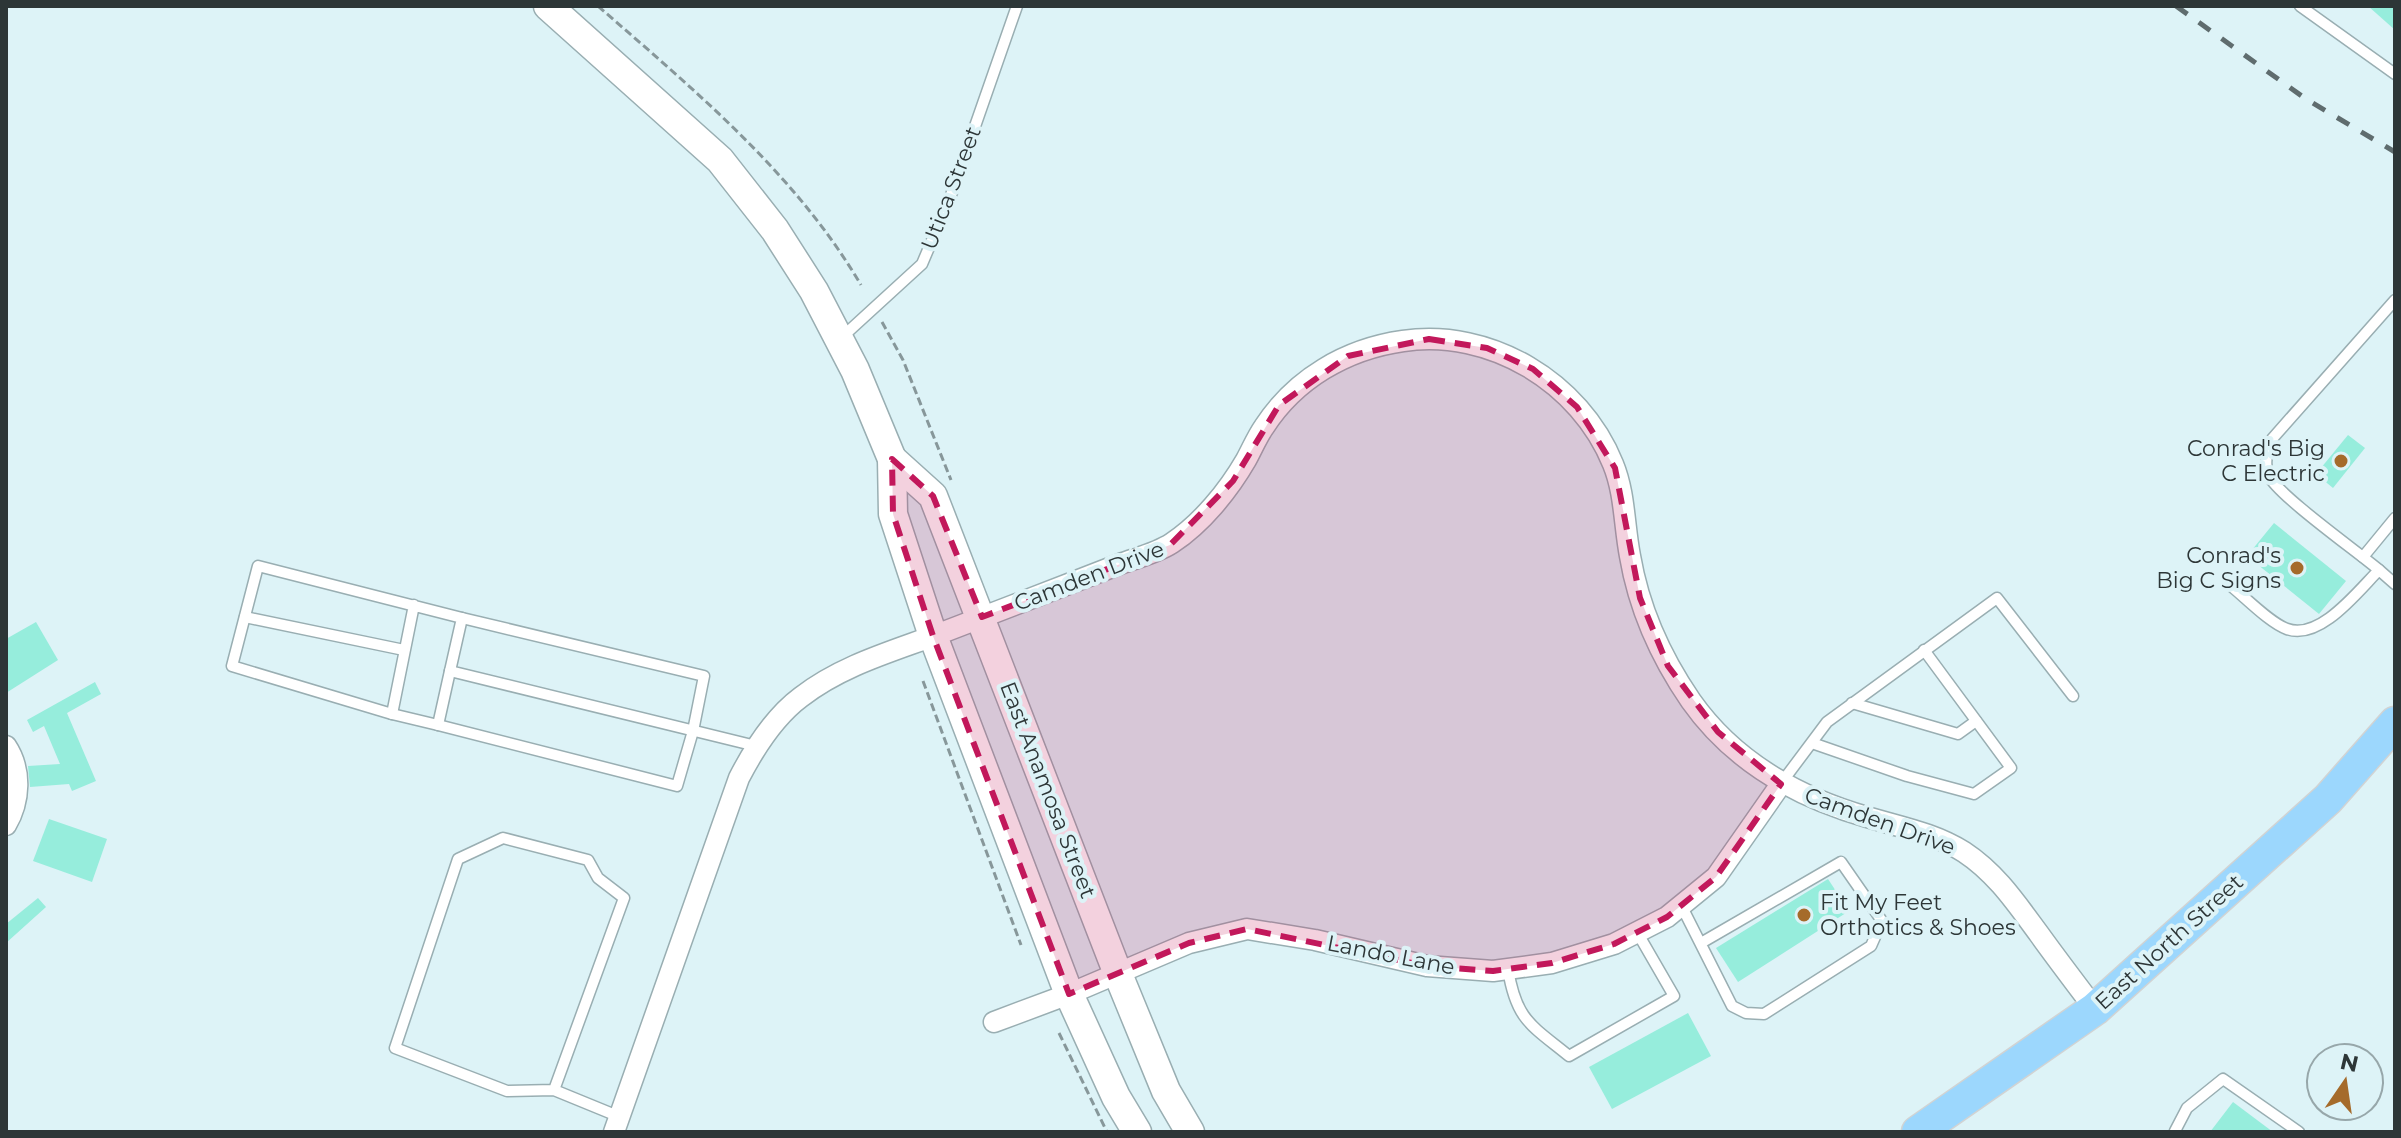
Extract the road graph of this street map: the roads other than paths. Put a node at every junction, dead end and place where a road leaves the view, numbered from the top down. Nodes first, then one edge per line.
1 (548, 6) edge
2 (1017, 6) edge
3 (2300, 6) edge
4 (2395, 74) edge
5 (2395, 300) edge
6 (840, 340) junction
7 (892, 459) junction
8 (2395, 518) edge
9 (2363, 557) junction
10 (2379, 570) junction
11 (2395, 584) edge
12 (2231, 586) dead end
13 (414, 605) junction
14 (245, 617) junction
15 (982, 617) junction
16 (462, 618) junction
17 (933, 636) junction
18 (404, 650) junction
19 (1924, 650) junction
20 (450, 671) junction
21 (2073, 696) dead end
22 (1852, 703) junction
23 (392, 714) junction
24 (1976, 721) junction
25 (2395, 723) edge
26 (438, 725) junction
27 (693, 731) junction
28 (1812, 743) junction
29 (6, 746) edge
30 (756, 746) junction
31 (1781, 784) junction
32 (6, 825) edge
33 (1681, 905) junction
34 (1637, 932) junction
35 (1701, 943) junction
36 (1508, 969) junction
37 (1118, 974) junction
38 (1069, 994) junction
39 (2095, 1009) junction
40 (994, 1022) dead end
41 (554, 1090) junction
42 (617, 1124) edge
43 (1137, 1132) edge
44 (1190, 1132) edge
45 (1918, 1132) edge
46 (2176, 1132) edge
47 (2299, 1132) edge

1 - 6 main road, East Anamosa Street
2 - 6 lane, Utica Street
3 - 4 lane
5 - 9 lane
6 - 7 main road, East Anamosa Street
7 - 15 main road, East Anamosa Street
7 - 17 main road, East Anamosa Street
8 - 9 lane
9 - 10 lane
10 - 11 lane
10 - 12 lane
13 - 14 lane
13 - 16 lane
13 - 18 lane
14 - 18 lane
14 - 23 lane
15 - 17 street, Camden Drive
15 - 31 street, Camden Drive
15 - 37 main road, East Anamosa Street
16 - 20 lane
16 - 27 lane
17 - 30 street, Camden Drive
17 - 38 main road, East Anamosa Street
18 - 23 lane
19 - 21 lane
19 - 22 lane
19 - 24 lane
20 - 26 lane
20 - 27 lane
22 - 24 lane
22 - 28 lane
23 - 26 lane
24 - 28 lane
25 - 39 main road, East North Street
26 - 27 lane
27 - 30 lane
28 - 31 lane
29 - 32 street
30 - 42 street, Camden Drive
31 - 33 street, Lando Lane
31 - 39 street, Camden Drive
33 - 34 street, Lando Lane
33 - 35 lane
34 - 36 street, Lando Lane
34 - 36 lane
35 - 35 lane
36 - 37 street, Lando Lane
37 - 38 street, Lando Lane
37 - 44 main road, East Anamosa Street
38 - 40 street, Lando Lane
38 - 43 main road, East Anamosa Street
39 - 45 main road, East North Street
41 - 41 lane
41 - 42 lane
46 - 47 lane

